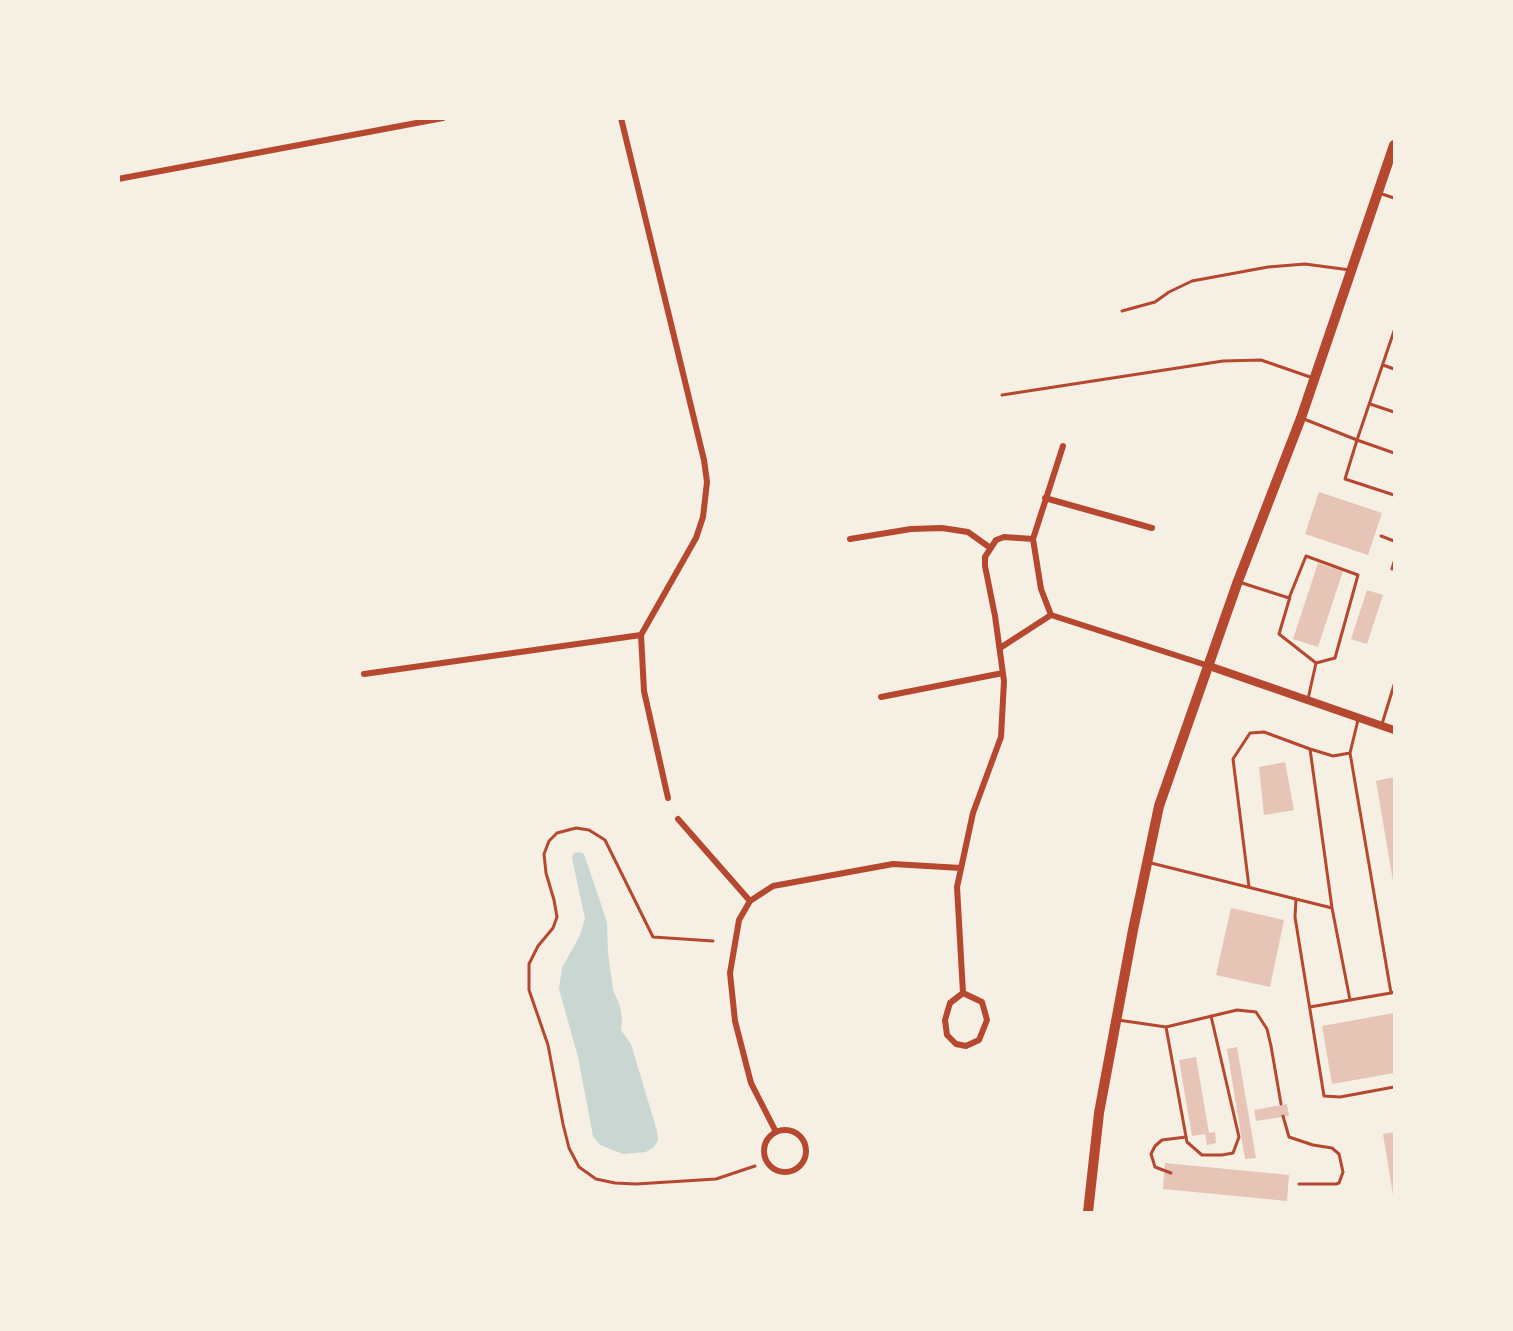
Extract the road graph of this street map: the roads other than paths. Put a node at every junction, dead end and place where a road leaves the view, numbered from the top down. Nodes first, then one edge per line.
1 (443, 118) edge
2 (621, 118) edge
3 (1395, 145) edge
4 (118, 179) edge
5 (1378, 192) junction
6 (1395, 198) edge
7 (1352, 271) junction
8 (1122, 311) dead end
9 (1395, 331) edge
10 (1383, 365) junction
11 (1395, 369) edge
12 (1315, 379) junction
13 (1002, 395) dead end
14 (1370, 404) junction
15 (1395, 412) edge
16 (1302, 418) junction
17 (1357, 440) junction
18 (1063, 446) dead end
19 (1395, 453) edge
20 (1395, 495) edge
21 (1045, 498) junction
22 (1152, 528) dead end
23 (1381, 536) dead end
24 (850, 539) dead end
25 (1033, 539) junction
26 (1395, 541) edge
27 (990, 547) junction
28 (1395, 562) edge
29 (1392, 569) dead end
30 (1238, 581) junction
31 (1290, 595) junction
32 (1051, 615) junction
33 (641, 635) junction
34 (1000, 648) junction
35 (1316, 663) junction
36 (1209, 666) junction
37 (1003, 673) junction
38 (364, 674) dead end
39 (1395, 685) edge
40 (881, 697) dead end
41 (1307, 700) junction
42 (1359, 719) junction
43 (1381, 726) junction
44 (1395, 730) edge
45 (1310, 749) junction
46 (1350, 753) junction
47 (668, 798) dead end
48 (678, 819) dead end
49 (1147, 862) junction
50 (961, 868) junction
51 (1249, 888) junction
52 (1296, 899) junction
53 (750, 901) junction
54 (1332, 908) junction
55 (1393, 992) edge
56 (963, 993) junction
57 (1350, 1000) junction
58 (1309, 1007) junction
59 (1211, 1016) junction
60 (1116, 1020) junction
61 (1166, 1026) junction
62 (1395, 1087) edge
63 (1281, 1104) dead end
64 (1283, 1116) dead end
65 (776, 1132) junction
66 (1186, 1137) junction
67 (1171, 1173) dead end
68 (1299, 1184) dead end
69 (1088, 1212) edge

1 - 4 street
2 - 33 street
3 - 5 main road
5 - 6 lane
5 - 7 main road
7 - 8 lane
7 - 12 main road
9 - 10 lane
10 - 11 lane
10 - 14 lane
12 - 13 lane
12 - 16 main road
14 - 15 lane
14 - 17 lane
16 - 17 lane
16 - 30 main road
17 - 19 lane
17 - 20 lane
18 - 21 street
21 - 22 street
21 - 25 street
23 - 26 lane
24 - 27 street
25 - 27 street
25 - 32 street
27 - 34 street
28 - 29 lane
30 - 31 lane
30 - 36 main road
31 - 35 lane
31 - 35 lane
32 - 34 street
32 - 36 street
33 - 38 street
33 - 47 street
34 - 37 street
35 - 41 lane
36 - 41 street
36 - 49 main road
37 - 40 street
37 - 50 street
39 - 43 lane
41 - 42 street
42 - 43 street
42 - 46 lane
43 - 44 street
45 - 46 lane
45 - 51 lane
45 - 54 lane
46 - 55 lane
48 - 53 street
49 - 51 lane
49 - 60 main road
50 - 53 street
50 - 56 street
51 - 52 lane
52 - 54 lane
52 - 58 lane
53 - 65 street
54 - 57 lane
55 - 57 lane
56 - 56 street
57 - 58 lane
58 - 62 lane
59 - 61 lane
59 - 63 lane
59 - 66 lane
60 - 61 lane
60 - 69 main road
61 - 66 lane
64 - 68 lane
65 - 65 street
66 - 67 lane

